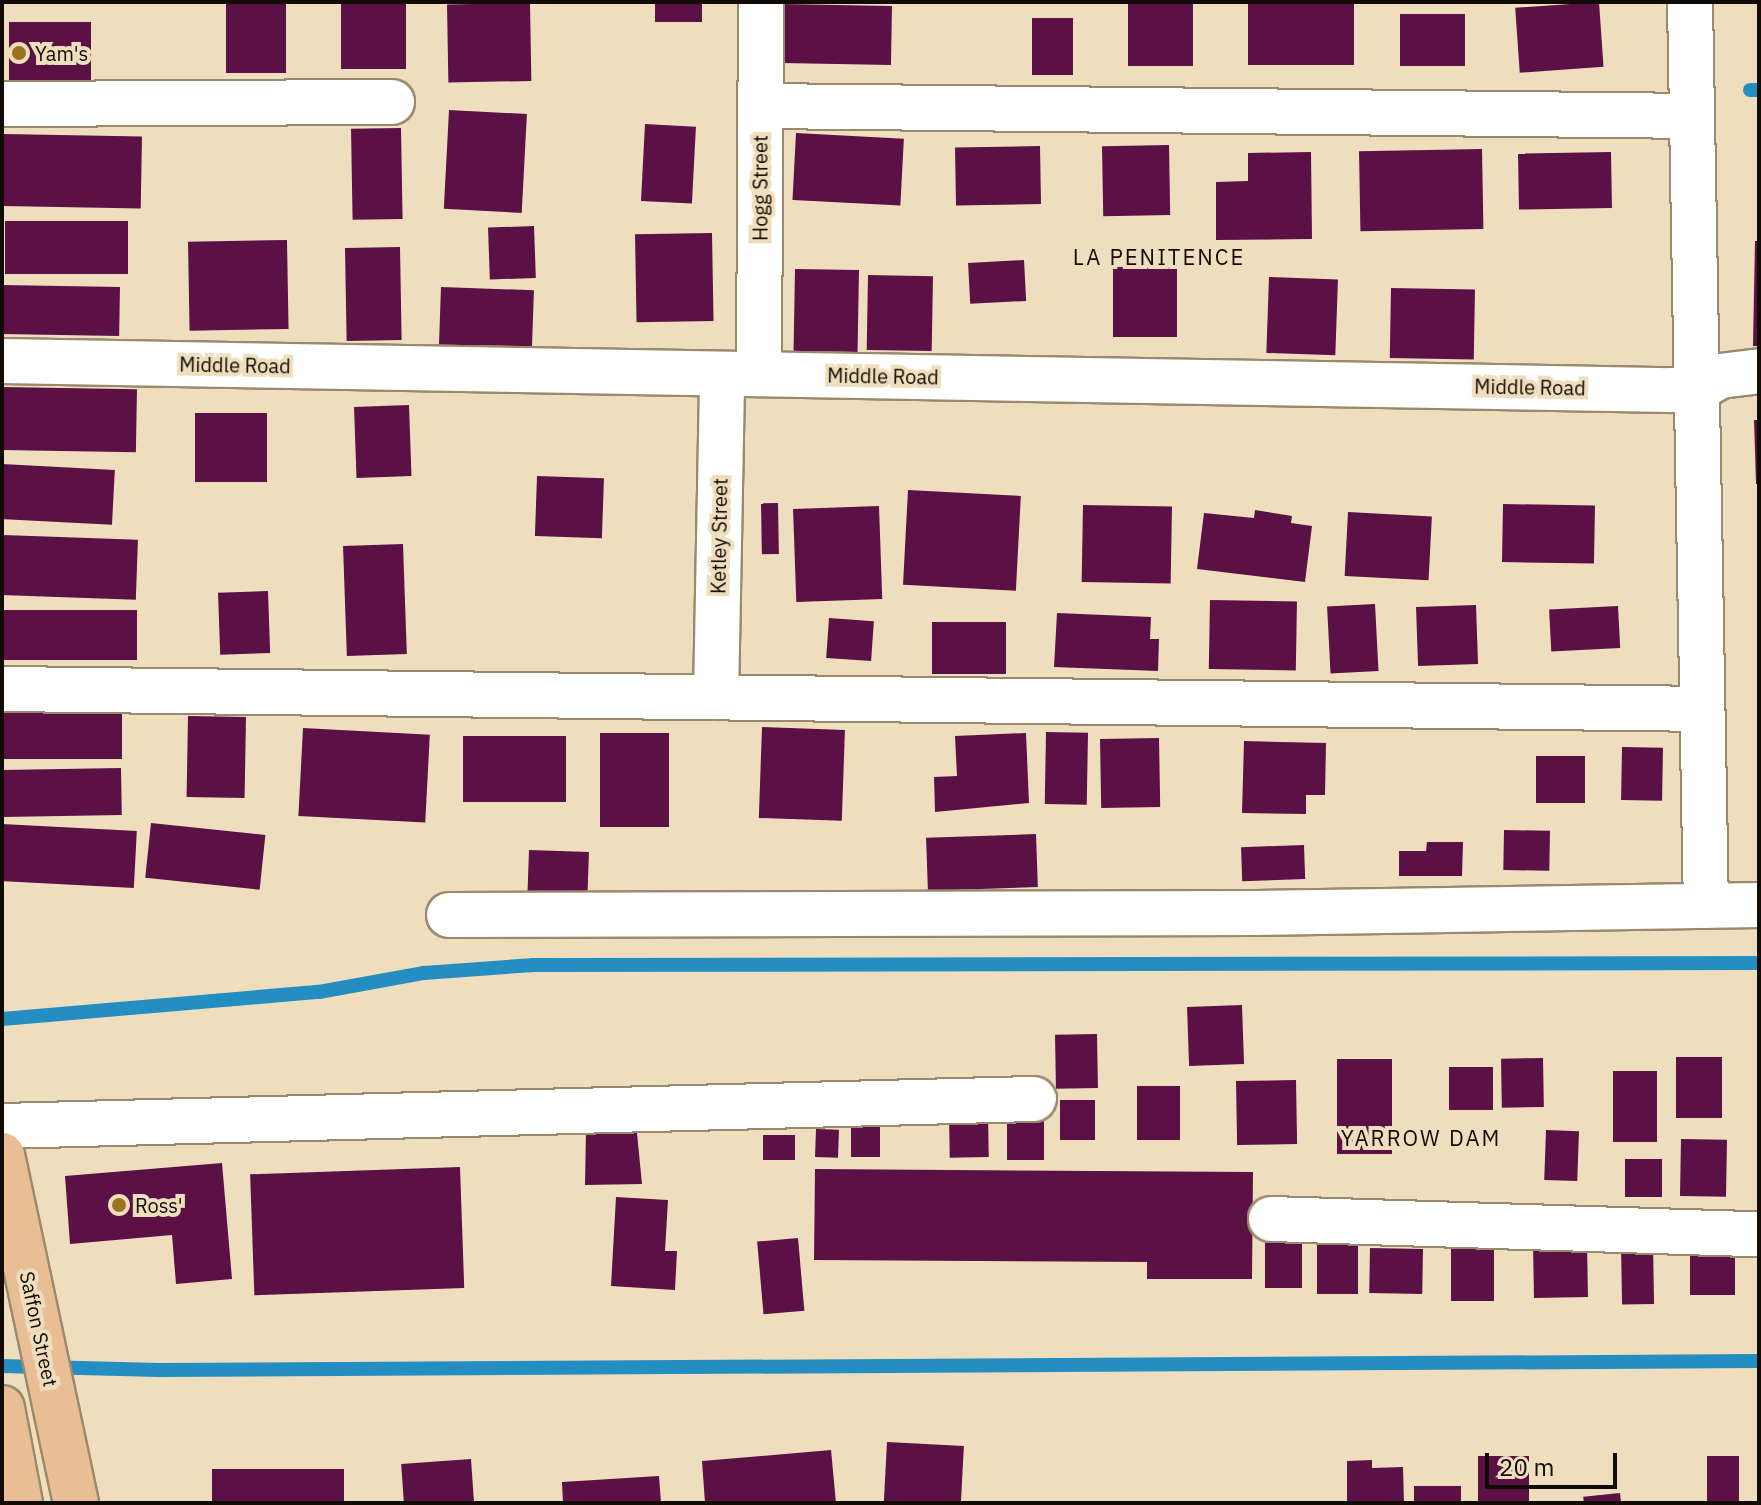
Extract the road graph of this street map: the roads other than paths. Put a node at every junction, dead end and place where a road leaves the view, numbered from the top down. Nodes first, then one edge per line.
1 (761, 2) edge
2 (1690, 2) edge
3 (392, 102) dead end
4 (2, 104) edge
5 (760, 106) junction
6 (1692, 116) junction
7 (2, 361) edge
8 (1759, 371) edge
9 (740, 374) junction
10 (1696, 390) junction
11 (2, 689) edge
12 (716, 697) junction
13 (1701, 709) junction
14 (1759, 905) edge
15 (1706, 906) junction
16 (449, 915) dead end
17 (1034, 1099) dead end
18 (2, 1126) edge
19 (2, 1155) edge
20 (1271, 1219) dead end
21 (1759, 1234) edge
22 (2, 1408) edge
23 (20, 1503) edge
24 (76, 1503) edge

1 - 5 street, Hogg Street
2 - 6 street
3 - 4 street
5 - 6 street
5 - 9 street, Hogg Street
6 - 10 street
7 - 9 street, Middle Road
8 - 10 street, Middle Road
9 - 10 street, Middle Road
9 - 12 street, Ketley Street
10 - 13 street
11 - 12 street
12 - 13 street
13 - 15 street
14 - 15 street
15 - 16 street
17 - 18 street
19 - 24 main road, Saffon Street
20 - 21 street
22 - 23 main road

